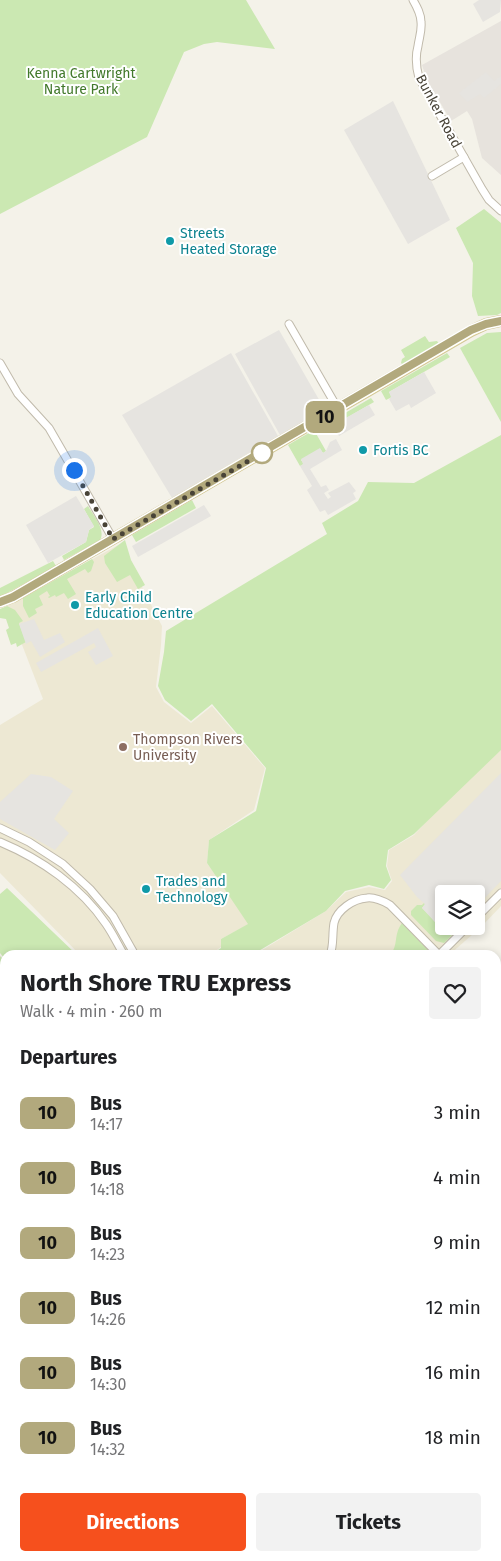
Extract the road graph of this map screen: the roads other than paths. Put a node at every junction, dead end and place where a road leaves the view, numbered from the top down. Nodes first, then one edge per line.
1 (413, 0) edge
2 (464, 157) junction
3 (432, 176) dead end
4 (501, 211) edge
5 (501, 321) edge
6 (289, 324) dead end
7 (0, 363) edge
8 (338, 409) junction
9 (113, 539) junction
10 (0, 602) edge
11 (0, 828) edge
12 (0, 842) edge
13 (501, 893) edge
14 (485, 909) edge
15 (459, 935) edge
16 (121, 950) edge
17 (131, 950) edge
18 (331, 950) edge
19 (434, 950) edge
20 (444, 950) edge

1 - 2 street, Bunker Road
2 - 3 street
2 - 4 street, Bunker Road
5 - 8 street
6 - 8 street
7 - 9 street
8 - 9 street
9 - 10 street
11 - 17 street
12 - 16 street
13 - 14 street
15 - 20 street
18 - 19 street

